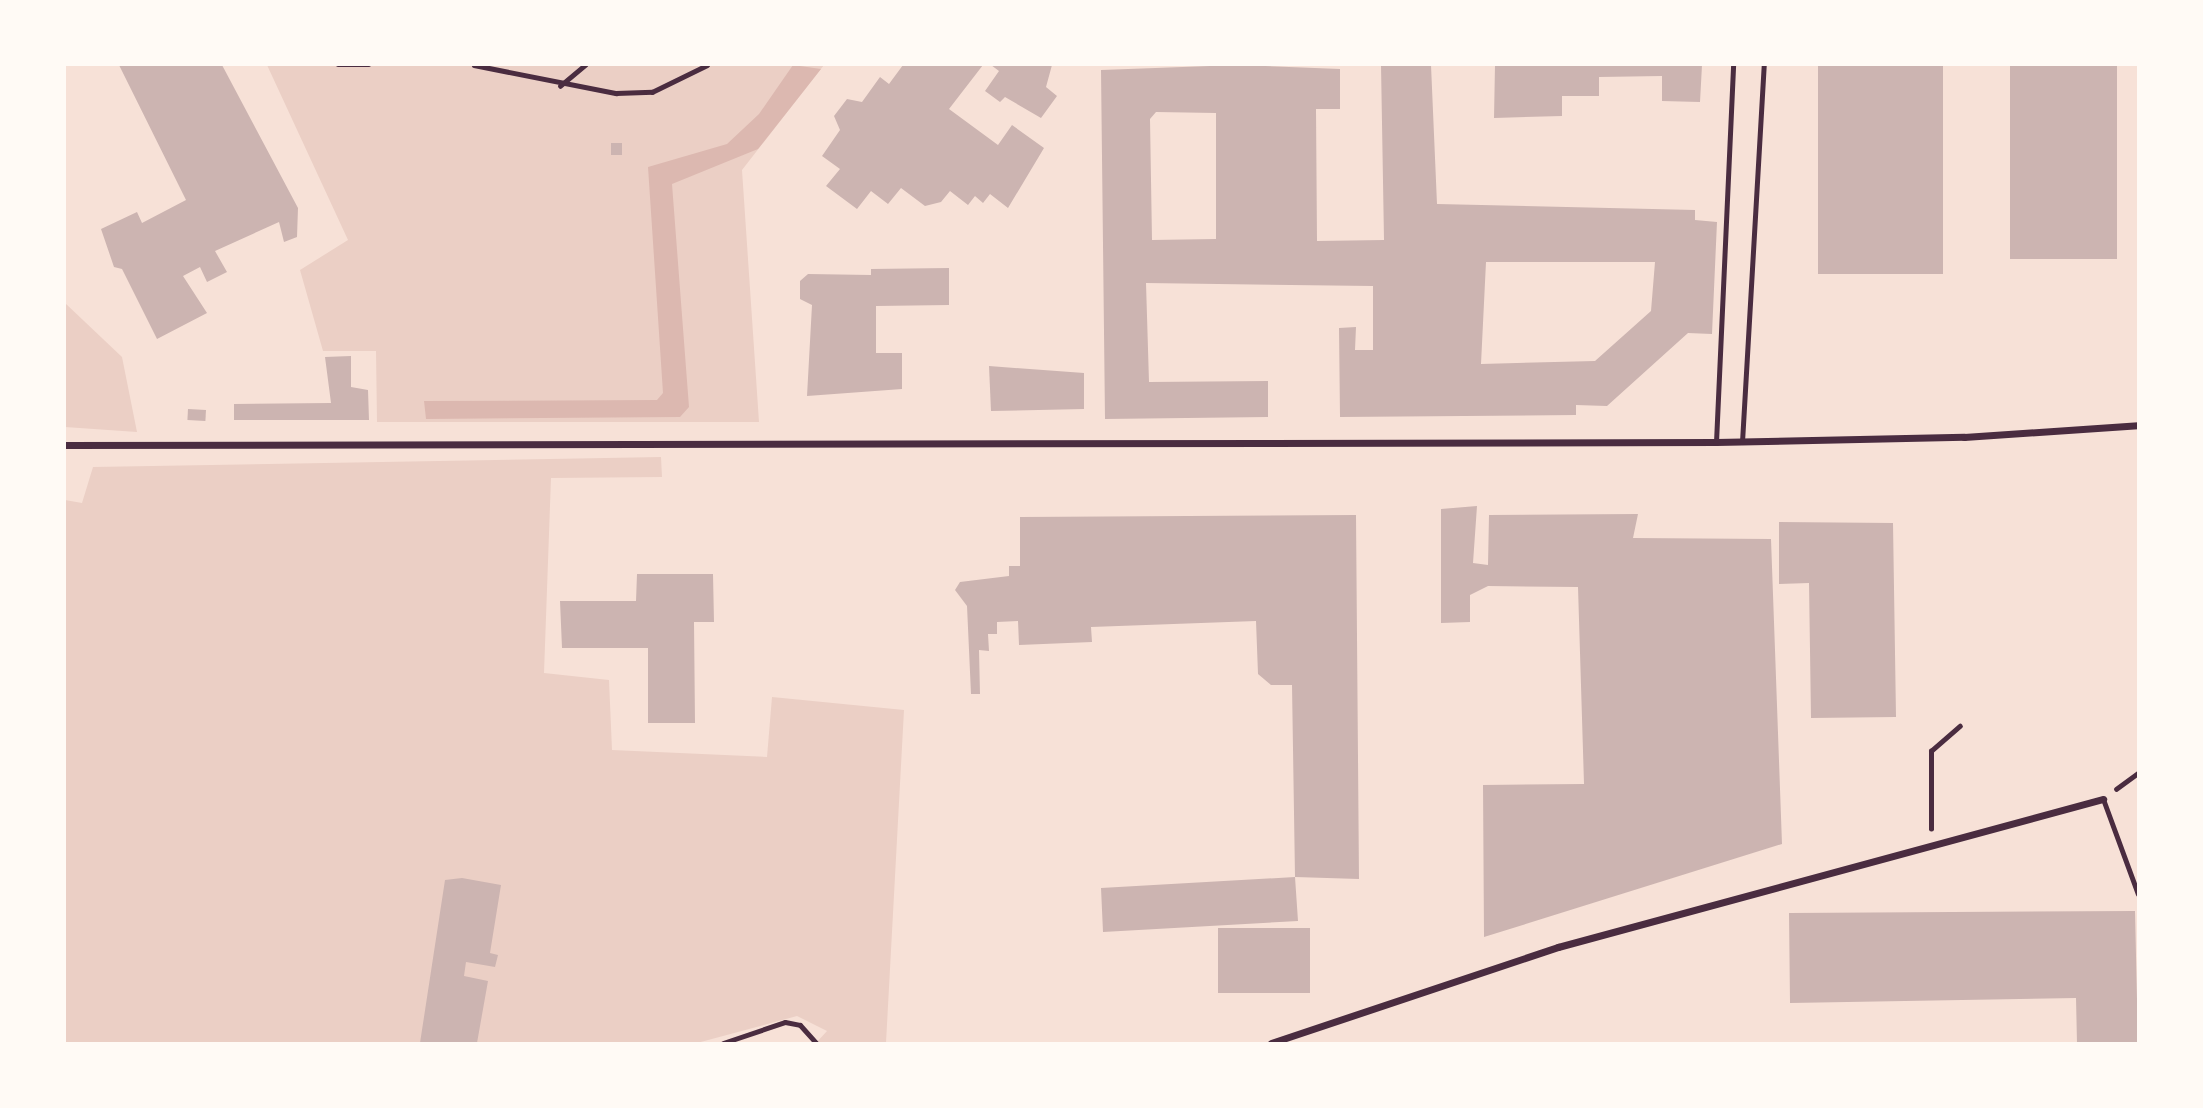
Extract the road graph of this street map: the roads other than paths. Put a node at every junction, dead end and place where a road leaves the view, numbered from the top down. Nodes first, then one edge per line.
1 (1733, 65) edge
2 (1764, 65) edge
3 (2138, 425) edge
4 (1716, 442) junction
5 (1742, 442) junction
6 (65, 445) edge
7 (2103, 799) joint
8 (2138, 894) edge
9 (723, 1043) edge
10 (816, 1043) edge
11 (1271, 1043) edge

1 - 4 lane
2 - 5 lane
3 - 5 street
4 - 5 street
4 - 6 street
7 - 8 lane
7 - 11 street
9 - 10 lane

